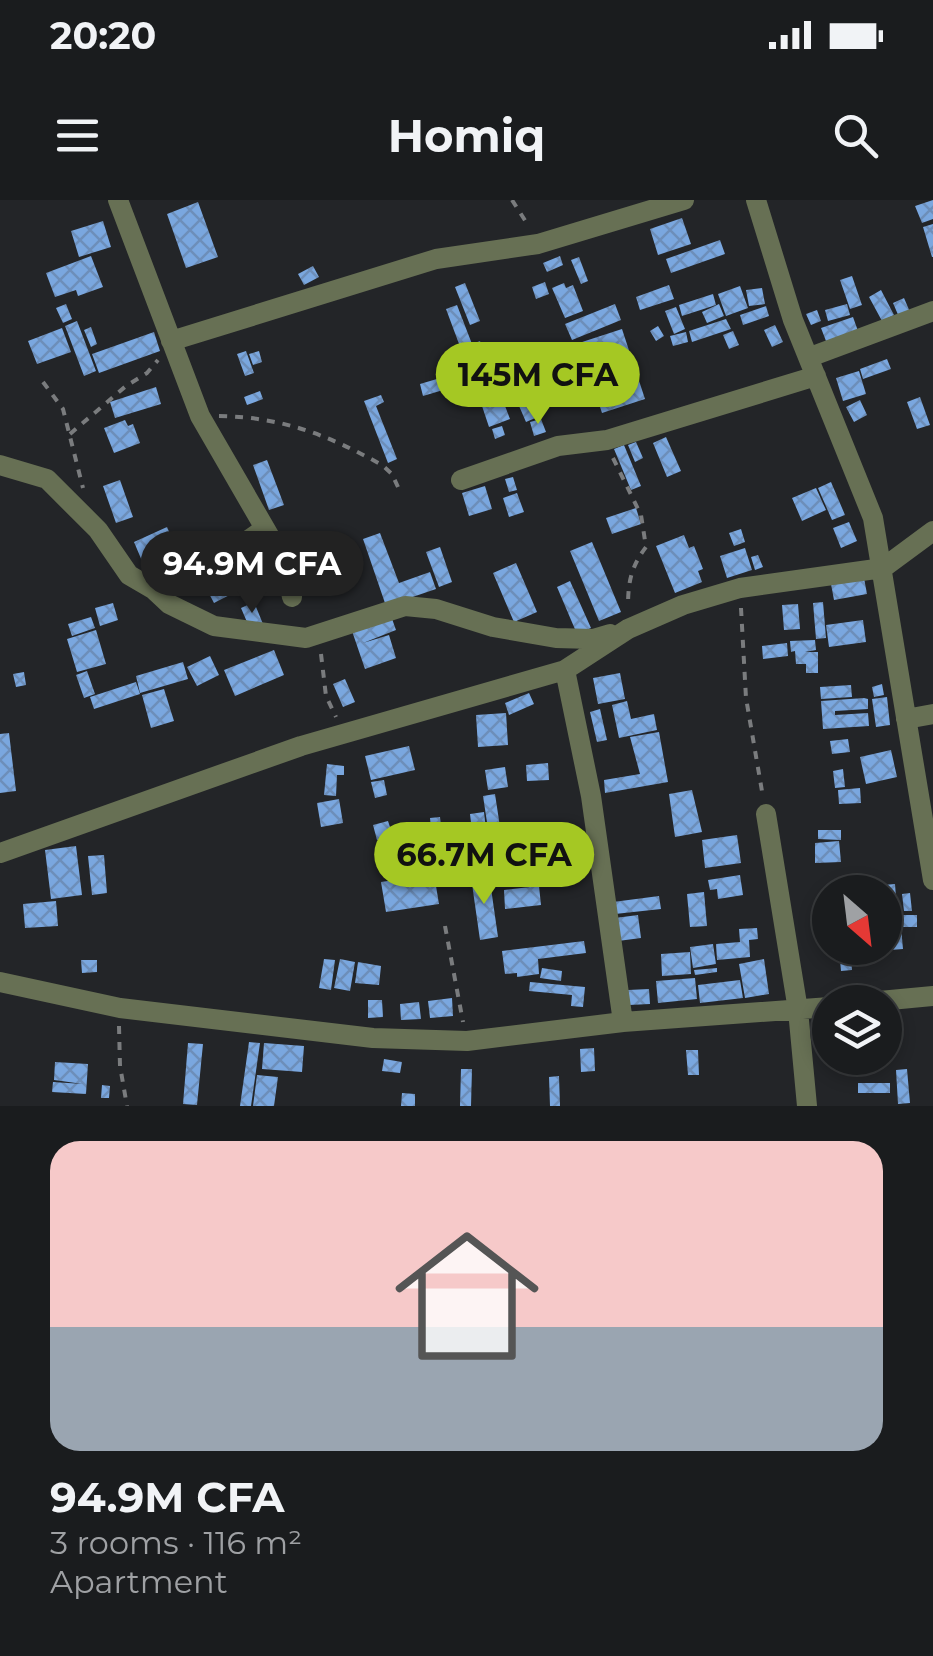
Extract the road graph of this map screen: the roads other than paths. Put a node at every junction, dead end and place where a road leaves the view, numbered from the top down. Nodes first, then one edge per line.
1 (118, 200) edge
2 (684, 200) edge
3 (756, 200) edge
4 (933, 310) edge
5 (171, 341) junction
6 (813, 366) junction
7 (0, 466) edge
8 (462, 480) dead end
9 (264, 529) junction
10 (933, 531) edge
11 (883, 568) junction
12 (153, 589) junction
13 (292, 597) dead end
14 (628, 629) junction
15 (565, 670) junction
16 (933, 714) edge
17 (906, 718) junction
18 (766, 814) road end
19 (0, 853) edge
20 (933, 880) edge
21 (0, 982) edge
22 (933, 996) edge
23 (902, 999) edge
24 (812, 1008) edge
25 (798, 1010) junction
26 (622, 1022) junction
27 (807, 1106) edge

1 - 5 street
2 - 5 street
3 - 6 street
4 - 6 street
5 - 9 street
6 - 8 street
6 - 11 street
7 - 12 street
9 - 12 street
9 - 13 street
10 - 11 street
11 - 14 street
11 - 17 street
12 - 14 street
14 - 15 street
15 - 19 street
15 - 26 street
16 - 17 street
17 - 20 street
18 - 25 street
21 - 26 street
22 - 23 street
24 - 25 street
25 - 26 street
25 - 27 street

